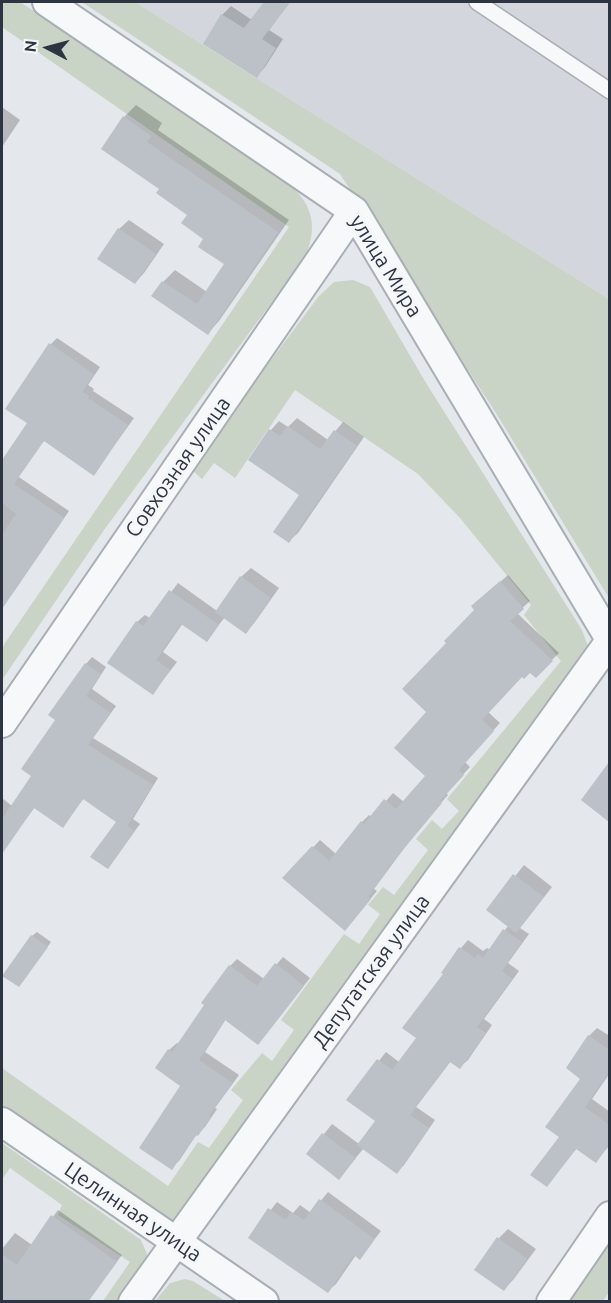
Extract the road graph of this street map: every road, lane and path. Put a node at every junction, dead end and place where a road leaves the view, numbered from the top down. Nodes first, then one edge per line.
1 (47, 2) edge
2 (477, 2) edge
3 (609, 91) edge
4 (354, 212) junction
5 (609, 640) edge
6 (2, 723) edge
7 (2, 1122) edge
8 (609, 1216) edge
9 (176, 1241) junction
10 (133, 1302) edge
11 (264, 1302) edge
12 (551, 1302) edge

1 - 4 street, улица Мира
2 - 3 lane
4 - 5 street, улица Мира
4 - 6 street, Совхозная улица
5 - 9 street, Депутатская улица
7 - 9 street, Целинная улица
8 - 12 street
9 - 10 street, Депутатская улица
9 - 11 street, Целинная улица

